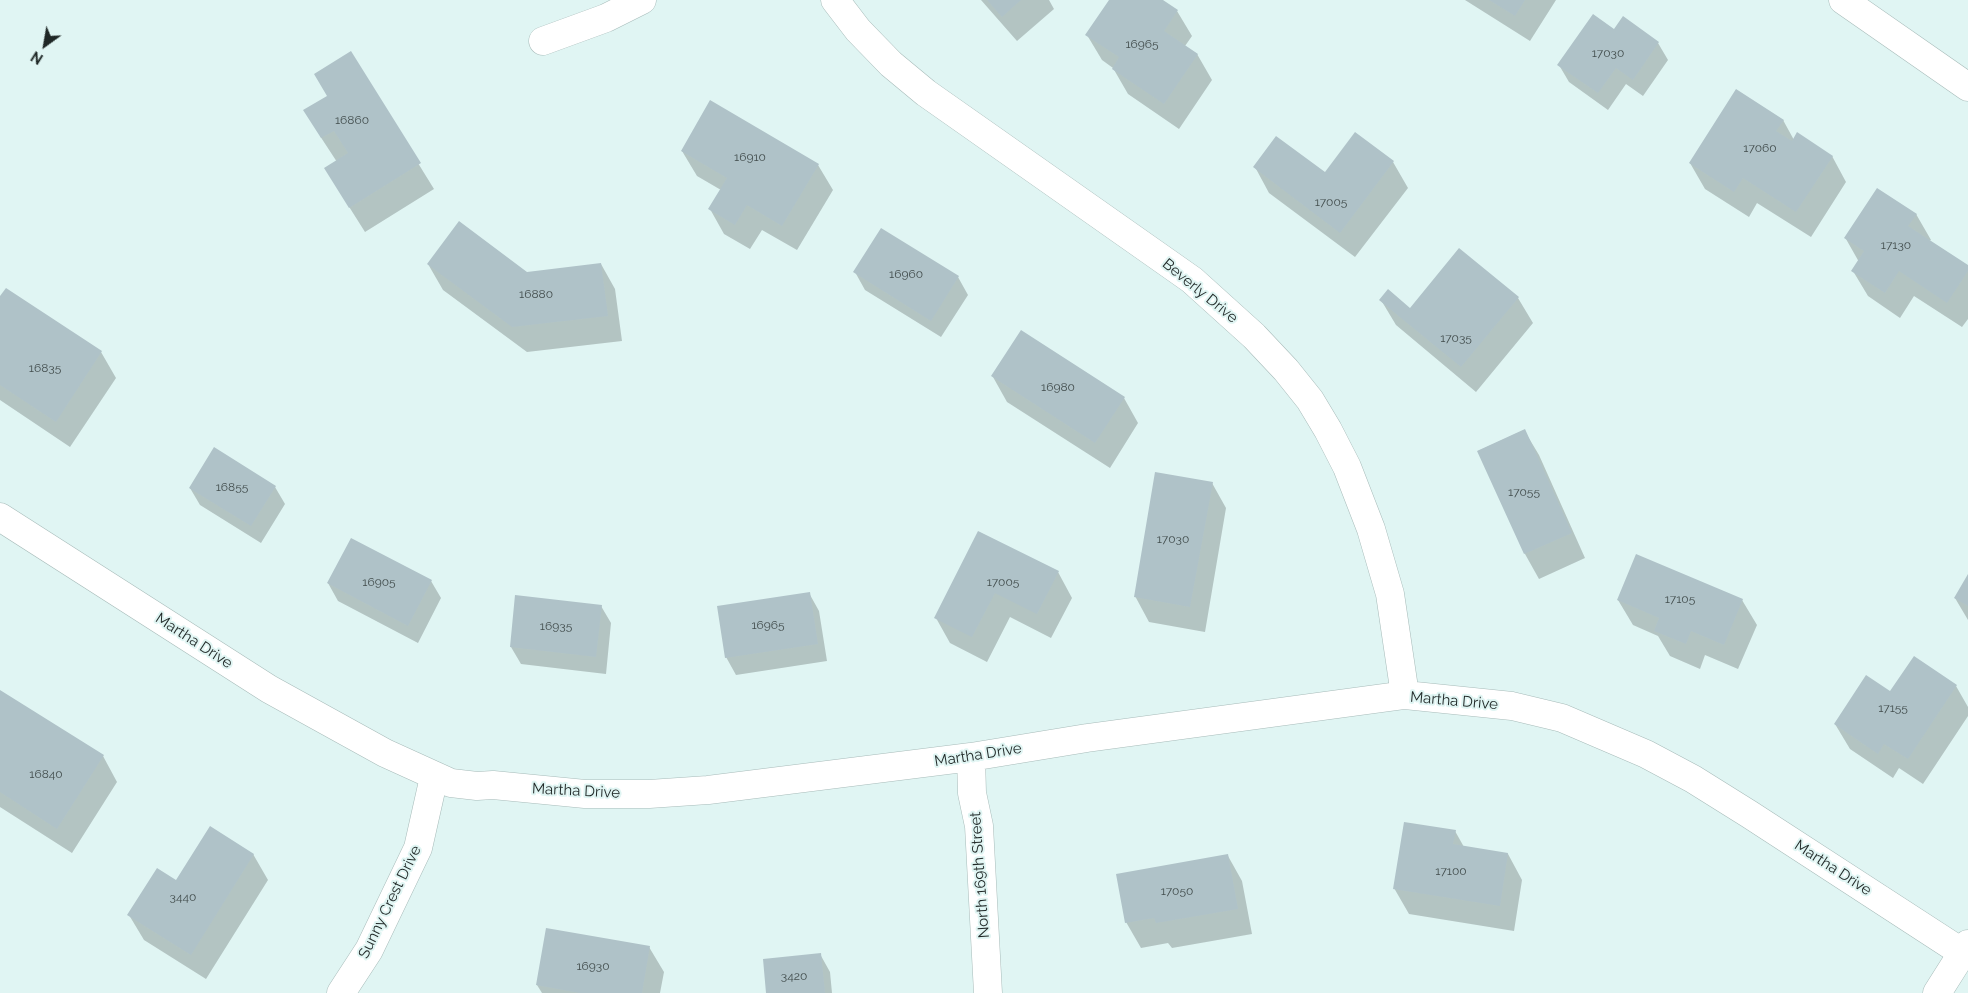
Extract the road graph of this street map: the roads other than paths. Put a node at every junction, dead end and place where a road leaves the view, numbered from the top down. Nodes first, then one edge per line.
1 (642, 0) edge
2 (835, 0) edge
3 (1843, 0) edge
4 (544, 41) dead end
5 (1968, 86) edge
6 (0, 517) edge
7 (1405, 695) junction
8 (971, 757) junction
9 (434, 777) junction
10 (1965, 948) edge
11 (341, 993) edge
12 (988, 993) edge
13 (1937, 993) edge

1 - 4 street
2 - 7 street, Beverly Drive
3 - 5 street
6 - 9 street, Martha Drive
7 - 8 street, Martha Drive
7 - 10 street, Martha Drive
8 - 9 street, Martha Drive
8 - 12 street, North 169th Street
9 - 11 street, Sunny Crest Drive
10 - 13 street

